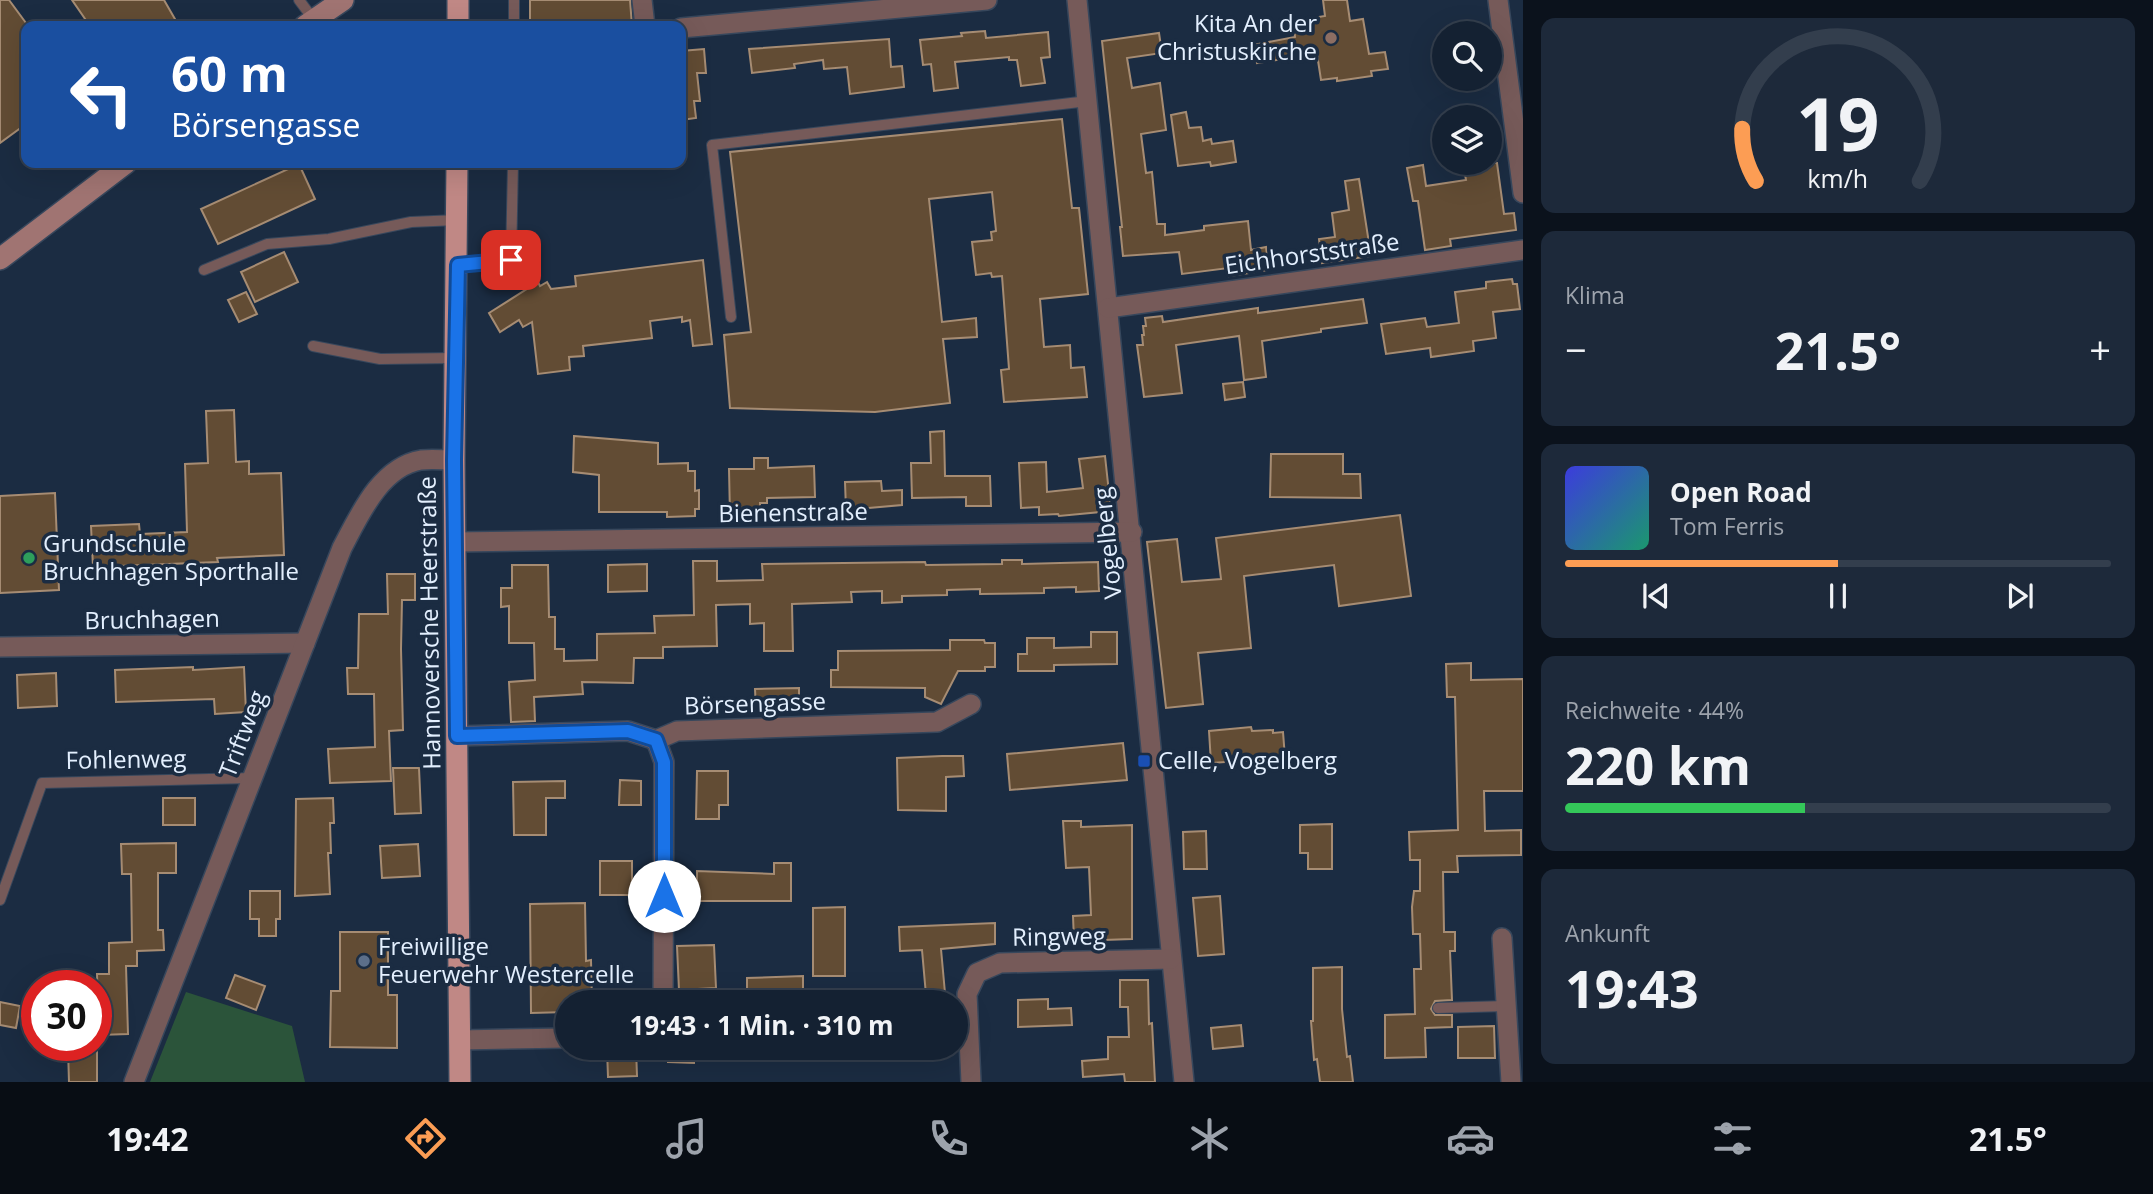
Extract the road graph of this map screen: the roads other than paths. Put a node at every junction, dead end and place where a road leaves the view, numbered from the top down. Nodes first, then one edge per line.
1 (299, 0) edge
2 (342, 0) edge
3 (458, 0) edge
4 (513, 0) edge
5 (642, 0) edge
6 (987, 0) edge
7 (1077, 0) edge
8 (1498, 0) edge
9 (851, 6) edge
10 (309, 21) edge
11 (313, 21) edge
12 (458, 21) edge
13 (513, 21) edge
14 (644, 21) edge
15 (686, 27) edge
16 (1088, 101) junction
17 (119, 168) edge
18 (457, 168) edge
19 (513, 168) edge
20 (1523, 193) edge
21 (458, 220) junction
22 (1523, 250) edge
23 (0, 259) edge
24 (458, 265) junction
25 (204, 270) dead end
26 (1108, 308) junction
27 (731, 317) dead end
28 (313, 346) dead end
29 (456, 358) junction
30 (454, 460) junction
31 (1132, 532) junction
32 (455, 542) junction
33 (305, 643) junction
34 (0, 647) edge
35 (971, 704) dead end
36 (457, 736) junction
37 (656, 740) junction
38 (252, 778) junction
39 (0, 900) edge
40 (1502, 938) dead end
41 (1171, 959) junction
42 (663, 990) edge
43 (1506, 1006) junction
44 (1438, 1009) dead end
45 (555, 1038) edge
46 (460, 1040) junction
47 (134, 1082) edge
48 (460, 1082) edge
49 (971, 1082) edge
50 (1184, 1082) edge
51 (1511, 1082) edge

1 - 10 lane
2 - 11 street
3 - 12 main road
4 - 13 lane
5 - 14 street
6 - 9 street
7 - 16 street, Vogelberg
8 - 20 street
9 - 15 street
16 - 26 street, Vogelberg
16 - 27 lane
17 - 23 street
18 - 21 main road, Hannoversche Heerstraße
19 - 24 lane
21 - 24 main road, Hannoversche Heerstraße
21 - 25 lane
22 - 26 street, Eichhorststraße
24 - 29 main road, Hannoversche Heerstraße
26 - 31 street, Vogelberg
28 - 29 lane
29 - 30 main road, Hannoversche Heerstraße
30 - 32 main road, Hannoversche Heerstraße
30 - 33 street, Triftweg
31 - 32 street, Bienenstraße
31 - 41 street, Vogelberg
32 - 36 main road, Hannoversche Heerstraße
33 - 34 street, Bruchhagen
33 - 38 street, Triftweg
35 - 37 street, Börsengasse
36 - 37 street, Börsengasse
36 - 46 main road, Hannoversche Heerstraße
37 - 42 street
38 - 39 lane, Fohlenweg
38 - 47 street, Triftweg
40 - 43 street
41 - 49 street, Ringweg
41 - 50 street, Vogelberg
43 - 44 lane
43 - 51 street
45 - 46 street
46 - 48 main road, Hannoversche Heerstraße

